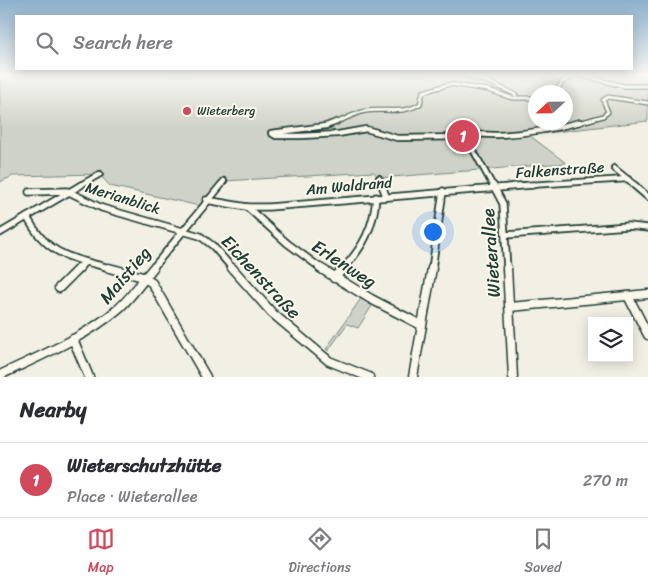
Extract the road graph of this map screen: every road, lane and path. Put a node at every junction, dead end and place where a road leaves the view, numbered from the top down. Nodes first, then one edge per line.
1 (423, 93) edge
2 (496, 93) edge
3 (508, 93) edge
4 (528, 98) edge
5 (528, 98) edge
6 (648, 102) edge
7 (466, 137) junction
8 (614, 168) dead end
9 (100, 174) dead end
10 (379, 178) dead end
11 (628, 179) junction
12 (224, 181) dead end
13 (495, 187) junction
14 (444, 191) junction
15 (29, 192) dead end
16 (67, 193) junction
17 (386, 196) junction
18 (376, 197) junction
19 (648, 197) edge
20 (206, 200) junction
21 (247, 207) junction
22 (270, 207) junction
23 (259, 215) junction
24 (27, 217) junction
25 (648, 228) edge
26 (182, 229) junction
27 (0, 233) edge
28 (506, 235) junction
29 (85, 262) junction
30 (143, 277) junction
31 (334, 278) junction
32 (59, 288) dead end
33 (648, 294) edge
34 (628, 296) junction
35 (510, 307) junction
36 (421, 324) junction
37 (648, 335) edge
38 (73, 339) junction
39 (0, 375) edge
40 (89, 377) edge
41 (206, 377) edge
42 (369, 377) edge
43 (414, 377) edge
44 (513, 377) edge

1 - 7 street
2 - 5 street
3 - 4 street
6 - 7 street
7 - 13 street, Wieterallee
8 - 11 street
9 - 16 street
10 - 17 street
11 - 13 street, Falkenstraße
11 - 19 street
12 - 20 street, Maistieg
13 - 14 street, Am Waldrand
13 - 28 street, Wieterallee
14 - 17 street, Am Waldrand
14 - 36 street
15 - 16 street, Merianblick
16 - 24 street
16 - 26 street, Merianblick
17 - 18 street, Am Waldrand
18 - 22 street, Am Waldrand
18 - 31 street
20 - 21 street, Am Waldrand
20 - 26 street, Maistieg
21 - 22 street, Am Waldrand
21 - 23 street, Erlenweg
22 - 23 street
23 - 31 street, Erlenweg
24 - 27 street
24 - 29 street
25 - 28 street
26 - 30 street, Maistieg
26 - 42 street, Eichenstraße
28 - 35 street, Wieterallee
29 - 30 street
29 - 32 street
30 - 38 street, Maistieg
30 - 41 street
31 - 36 street, Erlenweg
33 - 34 street
34 - 35 street
34 - 37 street
35 - 44 street, Wieterallee
36 - 43 street
38 - 39 street, Maistieg
38 - 40 street

